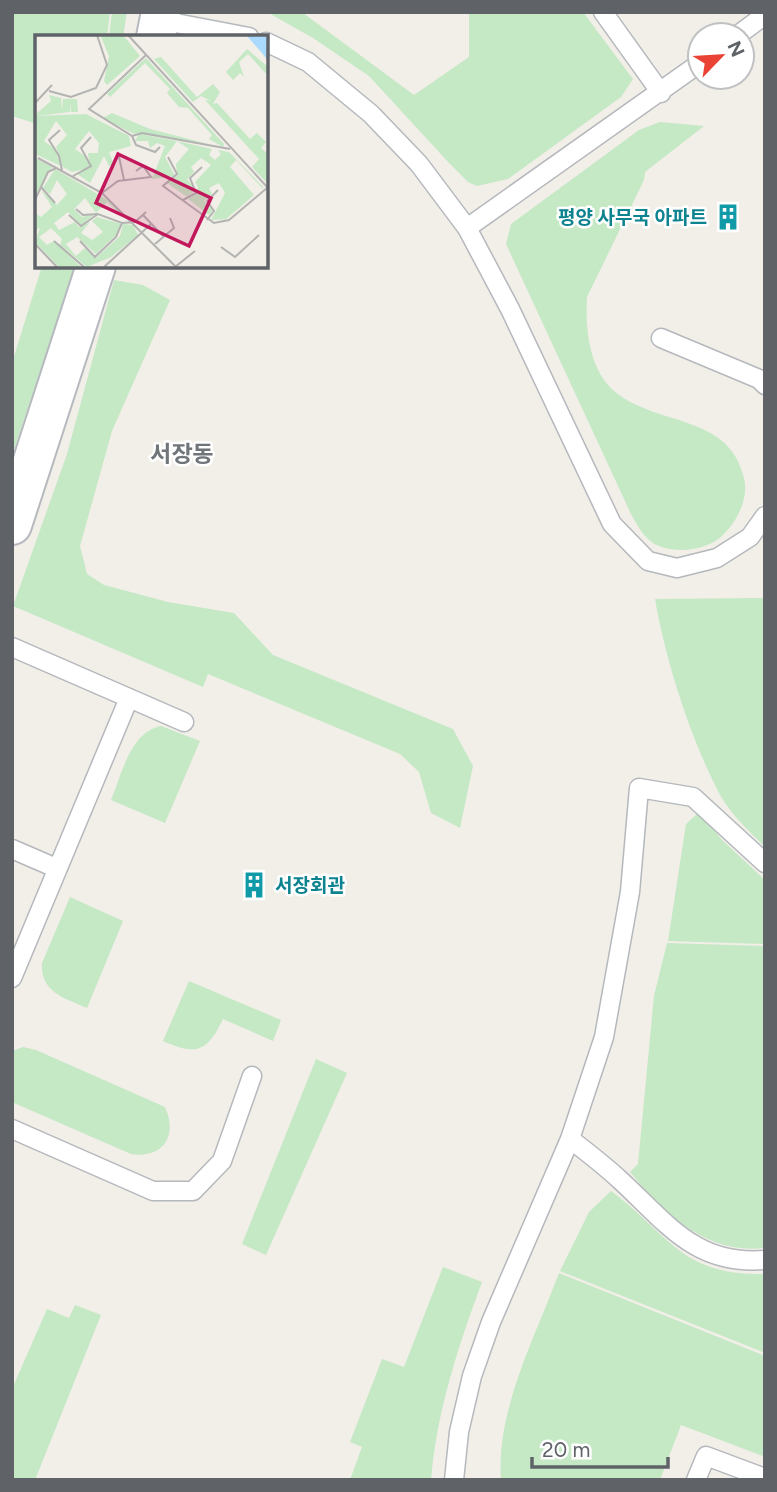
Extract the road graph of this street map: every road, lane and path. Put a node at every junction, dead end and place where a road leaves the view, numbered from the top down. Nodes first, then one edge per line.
1 (603, 12) edge
2 (159, 23) edge
3 (236, 35) edge
4 (268, 43) edge
5 (686, 74) edge
6 (661, 93) junction
7 (467, 228) junction
8 (95, 268) edge
9 (661, 338) dead end
10 (765, 385) edge
11 (765, 516) edge
12 (12, 525) edge
13 (12, 647) edge
14 (130, 698) junction
15 (184, 722) dead end
16 (12, 849) edge
17 (765, 863) edge
18 (56, 868) junction
19 (12, 978) edge
20 (252, 1076) dead end
21 (12, 1129) edge
22 (570, 1139) junction
23 (765, 1260) edge
24 (765, 1478) edge
25 (454, 1480) edge
26 (696, 1480) edge

1 - 6 lane
2 - 3 lane
4 - 7 lane
5 - 6 lane
6 - 7 lane
7 - 11 lane
8 - 12 street
9 - 10 lane
13 - 14 lane
14 - 15 lane
14 - 18 lane
16 - 18 lane
17 - 22 lane
18 - 19 lane
20 - 21 lane
22 - 23 lane
22 - 25 lane
24 - 26 lane

